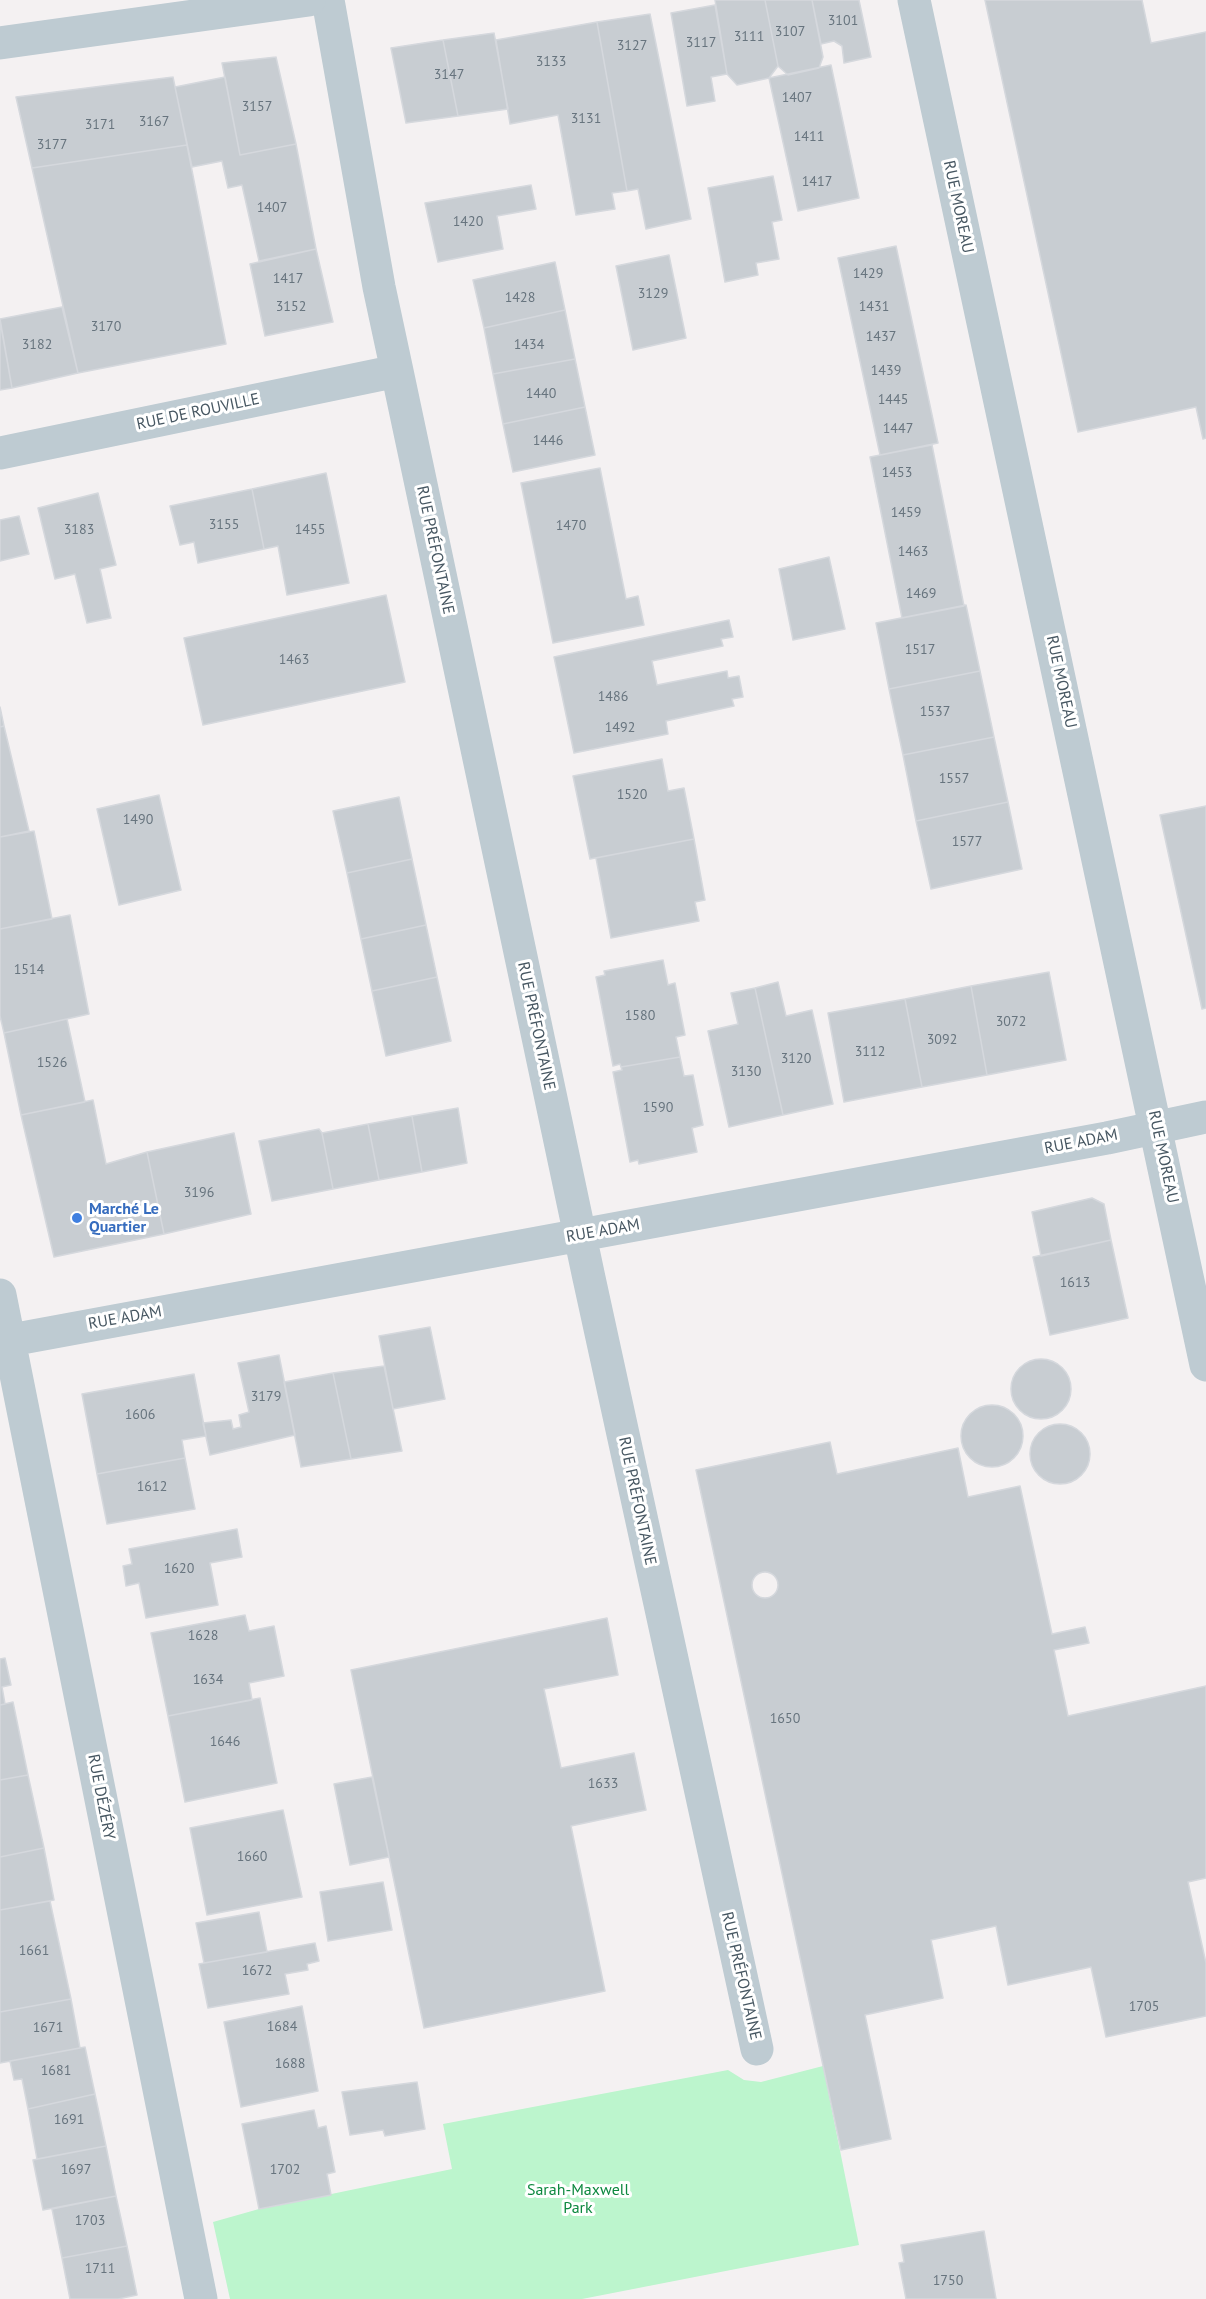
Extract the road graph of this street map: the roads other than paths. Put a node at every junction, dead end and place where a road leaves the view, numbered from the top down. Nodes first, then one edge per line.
1 (309, 0) edge
2 (328, 0) edge
3 (914, 0) edge
4 (0, 43) edge
5 (397, 371) junction
6 (0, 453) edge
7 (1206, 1117) edge
8 (1156, 1127) junction
9 (580, 1235) junction
10 (0, 1295) edge
11 (4, 1341) edge
12 (1206, 1365) edge
13 (757, 2049) dead end
14 (201, 2299) edge

1 - 4 street
2 - 5 street, RUE PRÉFONTAINE
3 - 8 street, RUE MOREAU
5 - 6 street, RUE DE ROUVILLE
5 - 9 street, RUE PRÉFONTAINE
7 - 8 street, RUE ADAM
8 - 9 street, RUE ADAM
8 - 12 street, RUE MOREAU
9 - 11 street, RUE ADAM
9 - 13 street, RUE PRÉFONTAINE
10 - 11 street, RUE DÉZÉRY
11 - 14 street, RUE DÉZÉRY

